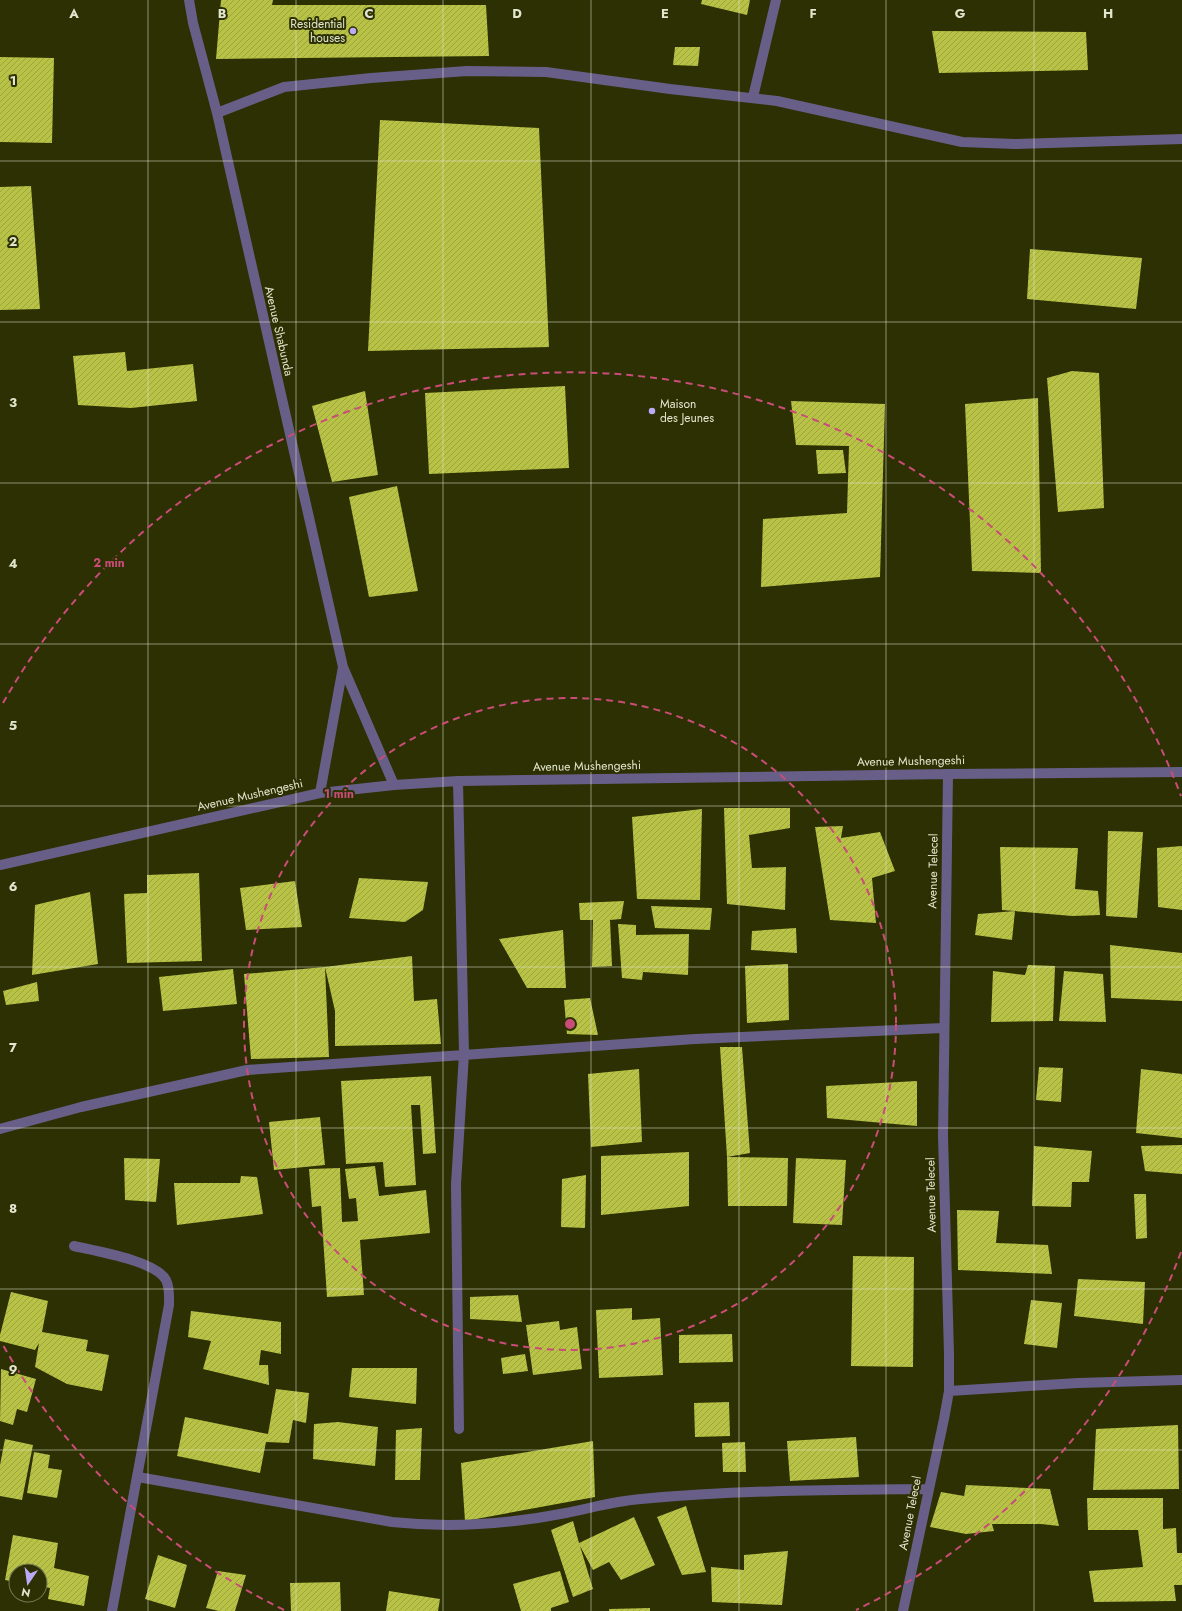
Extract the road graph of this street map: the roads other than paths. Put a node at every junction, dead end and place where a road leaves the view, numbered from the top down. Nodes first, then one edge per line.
1 (189, 0) edge
2 (776, 0) edge
3 (753, 97) junction
4 (217, 113) junction
5 (1182, 139) edge
6 (343, 667) junction
7 (1182, 772) edge
8 (948, 774) junction
9 (458, 782) junction
10 (394, 785) junction
11 (320, 793) junction
12 (0, 865) edge
13 (944, 1028) junction
14 (464, 1054) junction
15 (0, 1129) edge
16 (74, 1246) dead end
17 (1182, 1380) edge
18 (949, 1391) junction
19 (459, 1429) dead end
20 (138, 1476) junction
21 (928, 1489) junction
22 (112, 1611) edge
23 (903, 1611) edge

1 - 4 street, Avenue Shabunda
2 - 3 street
3 - 4 street
3 - 5 street
4 - 6 street, Avenue Shabunda
6 - 10 street
6 - 11 street
7 - 8 street, Avenue Mushengeshi
8 - 9 street, Avenue Mushengeshi
8 - 13 street, Avenue Telecel
9 - 10 street, Avenue Mushengeshi
9 - 14 street
10 - 11 street, Avenue Mushengeshi
11 - 12 street, Avenue Mushengeshi
13 - 14 street
13 - 18 street, Avenue Telecel
14 - 15 street
14 - 19 street
16 - 20 street
17 - 18 street
18 - 21 street, Avenue Telecel
20 - 21 street
20 - 22 street
21 - 23 street, Avenue Telecel

